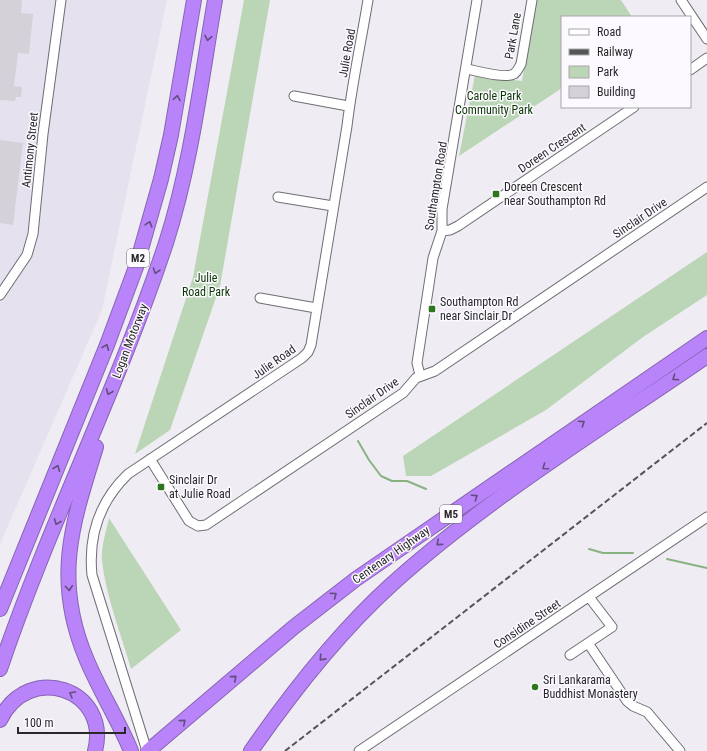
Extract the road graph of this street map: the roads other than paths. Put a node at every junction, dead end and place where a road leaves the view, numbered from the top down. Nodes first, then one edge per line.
1 (61, 0) edge
2 (194, 0) edge
3 (215, 0) edge
4 (368, 0) edge
5 (477, 0) edge
6 (532, 0) edge
7 (681, 0) edge
8 (707, 38) edge
9 (707, 58) edge
10 (467, 69) junction
11 (691, 69) edge
12 (294, 96) dead end
13 (348, 106) junction
14 (633, 108) edge
15 (707, 187) edge
16 (278, 197) dead end
17 (333, 206) junction
18 (442, 231) junction
19 (0, 295) edge
20 (260, 298) dead end
21 (316, 308) junction
22 (707, 338) edge
23 (707, 356) edge
24 (420, 375) junction
25 (103, 408) junction
26 (150, 460) junction
27 (707, 517) edge
28 (21, 557) junction
29 (0, 589) edge
30 (589, 597) junction
31 (0, 609) edge
32 (588, 643) junction
33 (570, 655) dead end
34 (0, 669) edge
35 (0, 720) edge
36 (95, 751) edge
37 (131, 751) edge
38 (147, 751) edge
39 (251, 751) edge
40 (359, 751) edge
41 (680, 751) edge

1 - 19 street, Antimony Street
28 -> 2 highway, Logan Motorway / M2
3 -> 25 highway, Logan Motorway / M2
4 - 13 street, Julie Road
5 - 10 street, Southampton Road
6 - 10 street, Park Lane
7 - 8 street
9 - 11 street
10 - 18 street, Southampton Road
12 - 13 street
13 - 17 street, Julie Road
14 - 18 street, Doreen Crescent
15 - 24 street, Sinclair Drive
16 - 17 street
17 - 21 street, Julie Road
18 - 24 street, Southampton Road
20 - 21 street
21 - 26 street, Julie Road
38 -> 22 highway, Centenary Highway / M5
23 -> 39 highway, Centenary Highway / M5
24 - 26 street, Sinclair Drive
25 -> 34 highway, Logan Motorway / M2
25 -> 37 highway
26 - 38 street, Julie Road
27 - 30 street, Considine Street
28 - 29 highway
28 - 31 highway, Logan Motorway / M2
30 - 32 street
30 - 40 street, Considine Street
32 - 33 street
32 - 41 street
36 -> 35 highway

